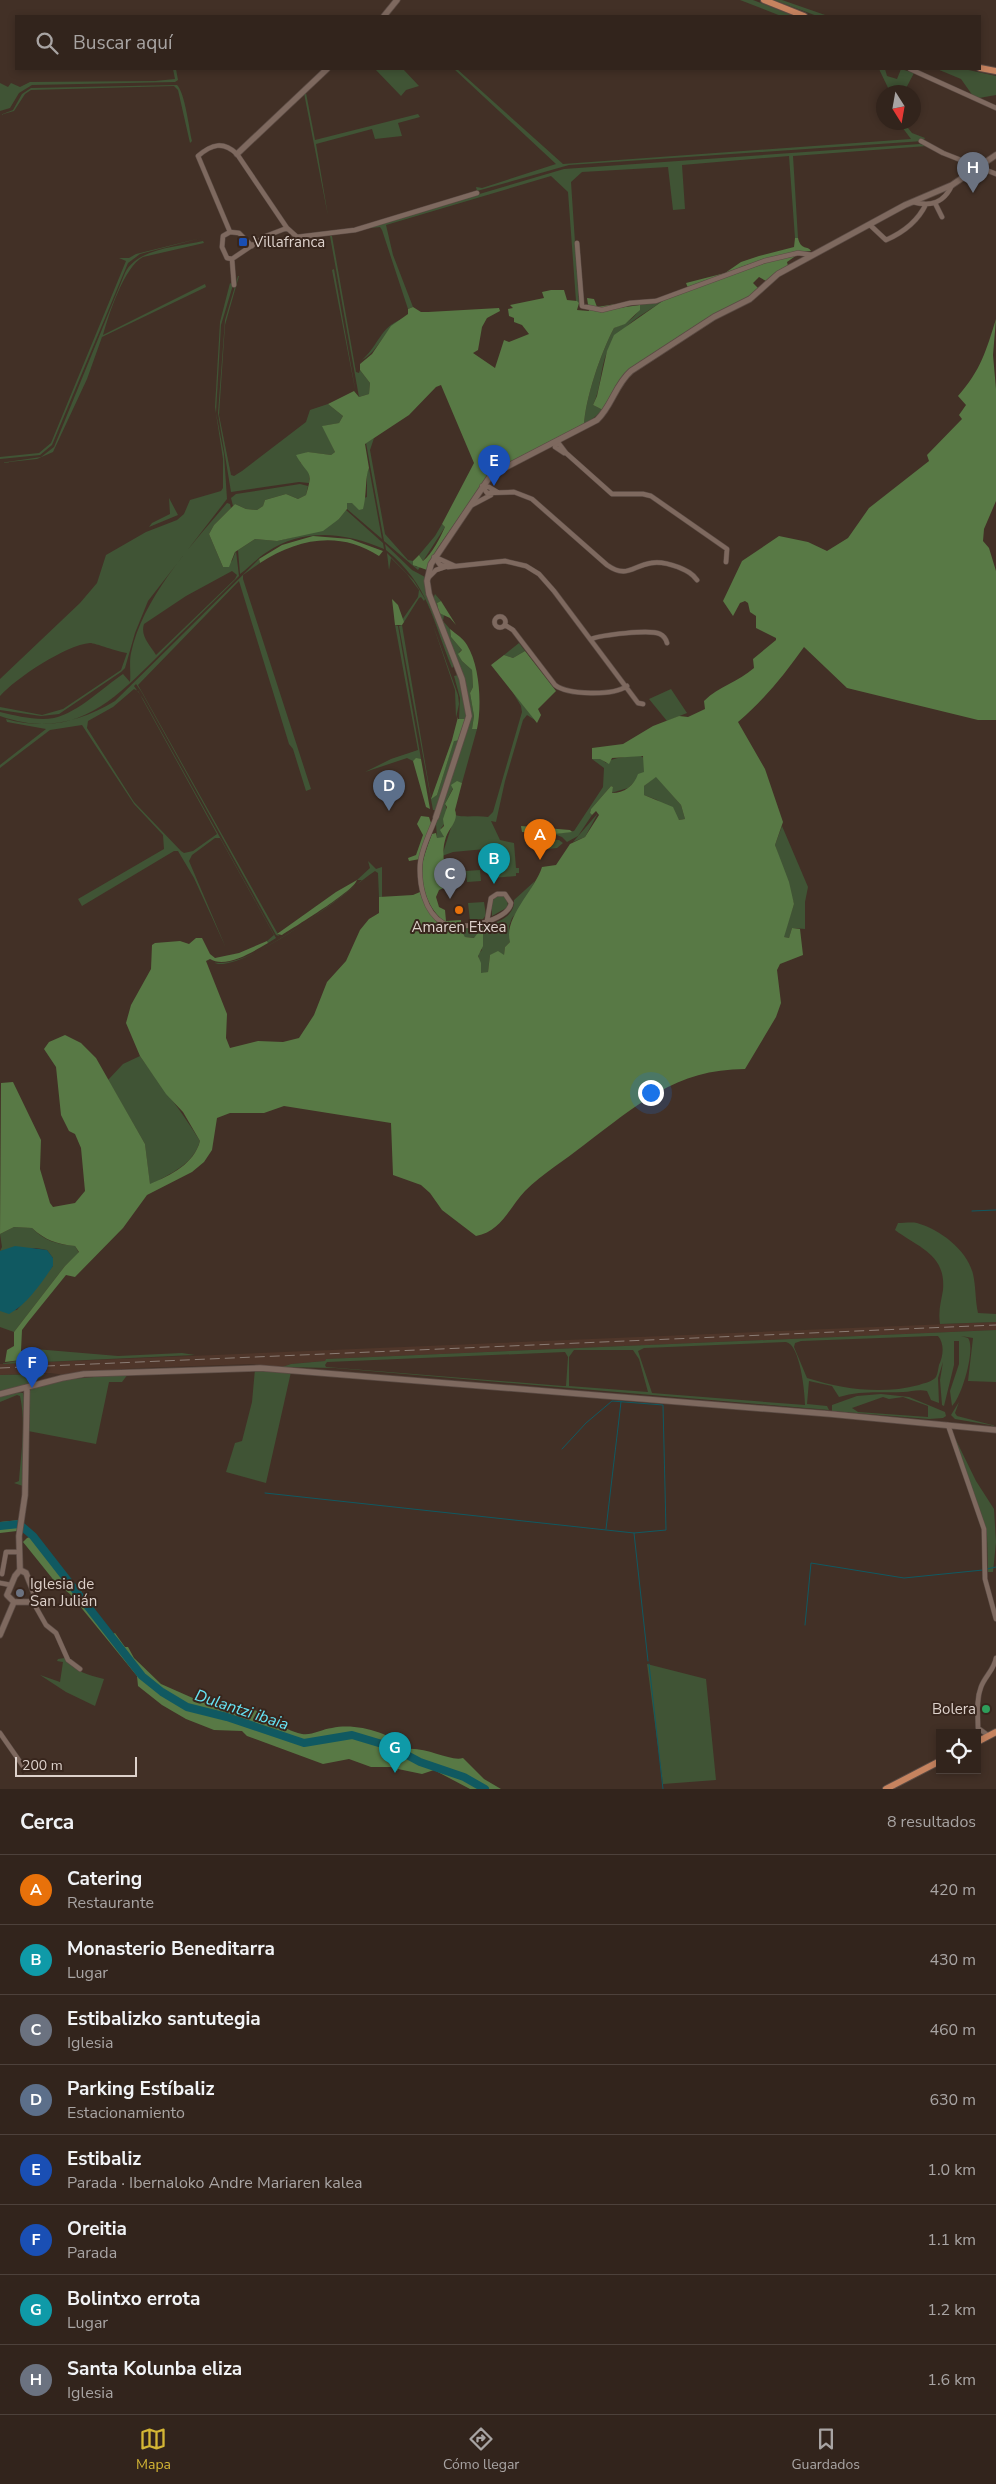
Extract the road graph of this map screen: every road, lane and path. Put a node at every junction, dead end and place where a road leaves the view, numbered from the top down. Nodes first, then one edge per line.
1 (397, 0) edge
2 (764, 0) edge
3 (385, 15) edge
4 (802, 15) edge
5 (981, 68) edge
6 (326, 70) edge
7 (912, 70) edge
8 (996, 71) edge
9 (996, 108) edge
10 (921, 141) dead end
11 (237, 154) junction
12 (995, 154) edge
13 (977, 166) junction
14 (996, 174) edge
15 (952, 185) junction
16 (477, 193) dead end
17 (912, 202) junction
18 (935, 203) junction
19 (926, 204) junction
20 (942, 217) dead end
21 (870, 225) junction
22 (287, 228) junction
23 (230, 232) junction
24 (577, 243) dead end
25 (252, 246) junction
26 (813, 255) junction
27 (232, 259) junction
28 (234, 285) dead end
29 (566, 436) junction
30 (557, 441) junction
31 (541, 449) junction
32 (562, 450) junction
33 (493, 473) junction
34 (482, 486) junction
35 (492, 488) junction
36 (498, 492) junction
37 (492, 494) junction
38 (471, 506) junction
39 (444, 542) junction
40 (434, 558) junction
41 (446, 561) junction
42 (726, 562) dead end
43 (457, 566) junction
44 (448, 567) junction
45 (697, 580) dead end
46 (427, 583) junction
47 (505, 624) dead end
48 (591, 639) junction
49 (668, 643) dead end
50 (626, 686) junction
51 (643, 704) dead end
52 (436, 817) joint
53 (487, 921) junction
54 (27, 1387) junction
55 (0, 1394) edge
56 (948, 1425) junction
57 (996, 1430) edge
58 (19, 1552) junction
59 (20, 1570) junction
60 (1, 1574) edge
61 (15, 1576) junction
62 (0, 1584) edge
63 (11, 1585) junction
64 (14, 1602) junction
65 (33, 1602) junction
66 (996, 1619) edge
67 (0, 1635) edge
68 (996, 1658) edge
69 (995, 1667) edge
70 (80, 1669) dead end
71 (996, 1732) edge
72 (0, 1733) edge
73 (989, 1736) junction
74 (981, 1740) edge
75 (936, 1763) edge
76 (25, 1769) dead end
77 (886, 1789) edge

1 - 3 street
2 - 4 main road
5 - 8 main road
6 - 11 street
7 - 9 street
10 - 13 street
11 - 22 street
11 - 23 street
12 - 13 street
13 - 14 street
13 - 15 street
15 - 17 street
15 - 18 street
16 - 22 street
17 - 19 street
17 - 21 street
18 - 19 street
18 - 20 street
19 - 21 street
21 - 26 street
22 - 25 street
23 - 25 street
23 - 27 street
24 - 26 street
25 - 27 street
26 - 29 street
27 - 28 street
29 - 30 street
29 - 32 street
30 - 31 street
30 - 32 street
31 - 32 street
31 - 33 street
32 - 42 street
33 - 34 street
33 - 35 street
34 - 35 street
34 - 37 street
34 - 38 street
35 - 36 street
36 - 37 street
36 - 45 street
37 - 38 street
38 - 39 street
39 - 40 street
39 - 41 street
40 - 41 street
40 - 44 street
40 - 46 street
41 - 43 street
43 - 44 street
43 - 48 street
44 - 46 street
46 - 52 street
47 - 50 street
48 - 49 street
48 - 50 street
50 - 51 street
52 - 53 street
53 - 53 street
54 - 55 street
54 - 56 street
54 - 58 street
56 - 57 street
56 - 66 street
58 - 59 street
58 - 60 street
59 - 61 street
59 - 65 street
60 - 61 street
61 - 63 street
62 - 63 street
63 - 64 street
64 - 65 street
64 - 67 street
65 - 70 street
68 - 69 street
69 - 73 street
71 - 73 main road
72 - 76 street
73 - 74 main road
75 - 77 main road

